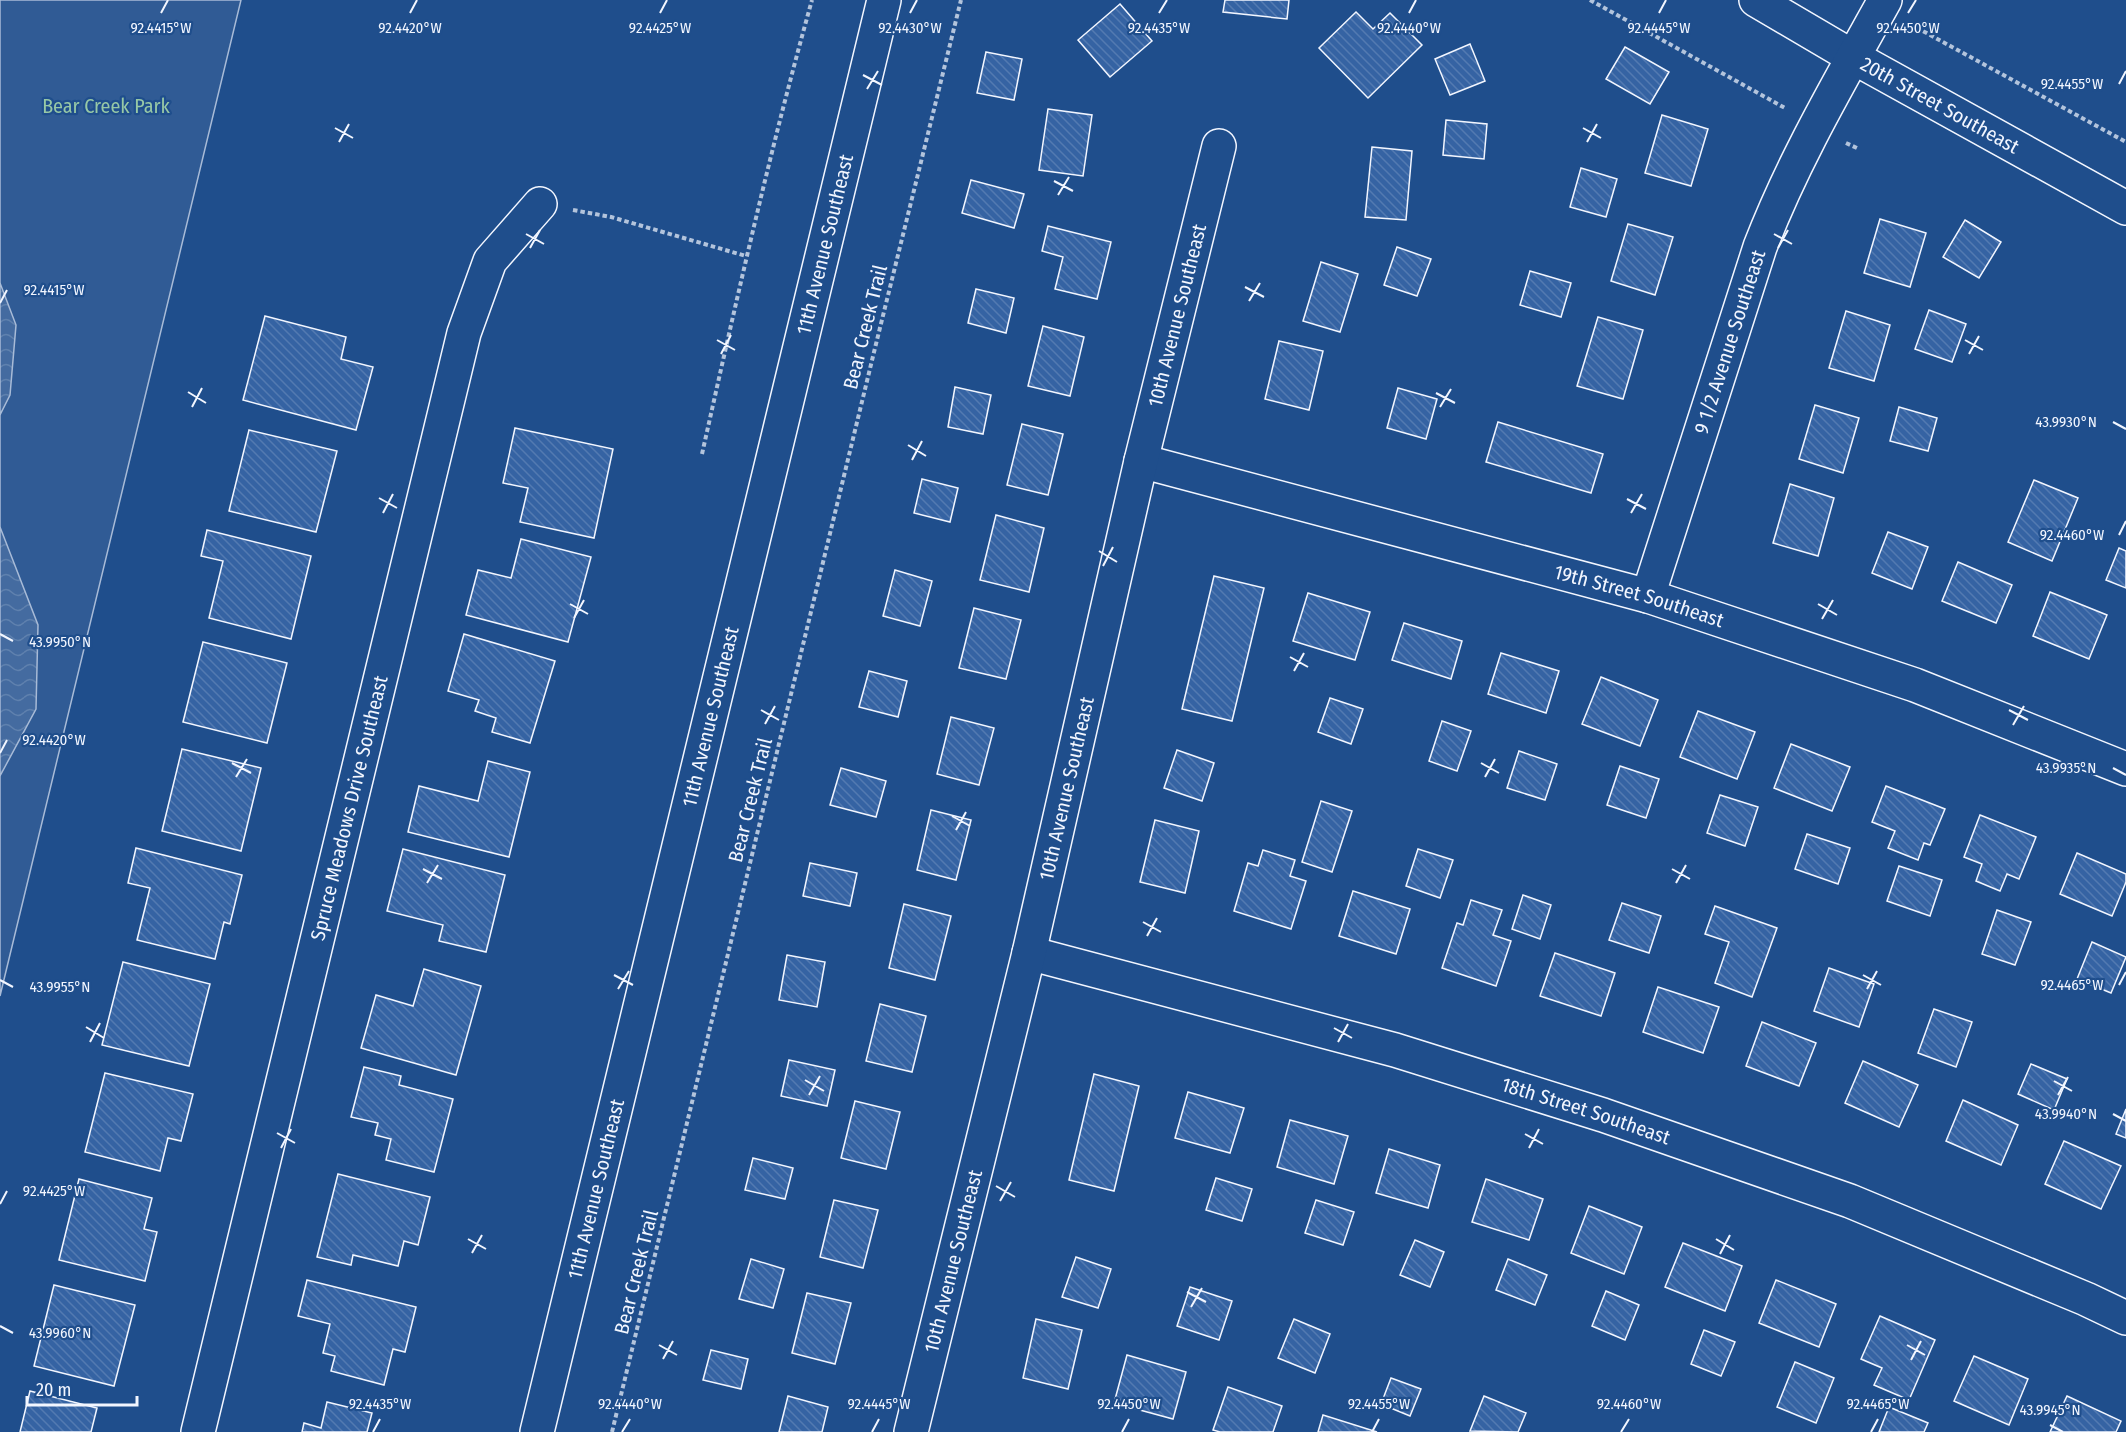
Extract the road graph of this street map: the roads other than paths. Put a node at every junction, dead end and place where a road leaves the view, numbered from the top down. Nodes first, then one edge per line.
1 (884, 0) edge
2 (1756, 0) edge
3 (1885, 0) edge
4 (1853, 57) junction
5 (1219, 146) dead end
6 (540, 204) road end
7 (2126, 208) edge
8 (1141, 461) junction
9 (1648, 596) junction
10 (2126, 769) edge
11 (1029, 953) junction
12 (2126, 1318) edge
13 (198, 1432) edge
14 (537, 1432) edge
15 (911, 1432) edge

1 - 14 street, 11th Avenue Southeast
2 - 4 street, 20th Street Southeast
3 - 4 street, 9 1/2 Avenue Southeast
4 - 7 street, 20th Street Southeast
4 - 9 street, 9 1/2 Avenue Southeast
5 - 8 street, 10th Avenue Southeast
6 - 13 street, Spruce Meadows Drive Southeast
8 - 9 street, 19th Street Southeast
8 - 11 street, 10th Avenue Southeast
9 - 10 street, 19th Street Southeast
11 - 12 street, 18th Street Southeast
11 - 15 street, 10th Avenue Southeast

